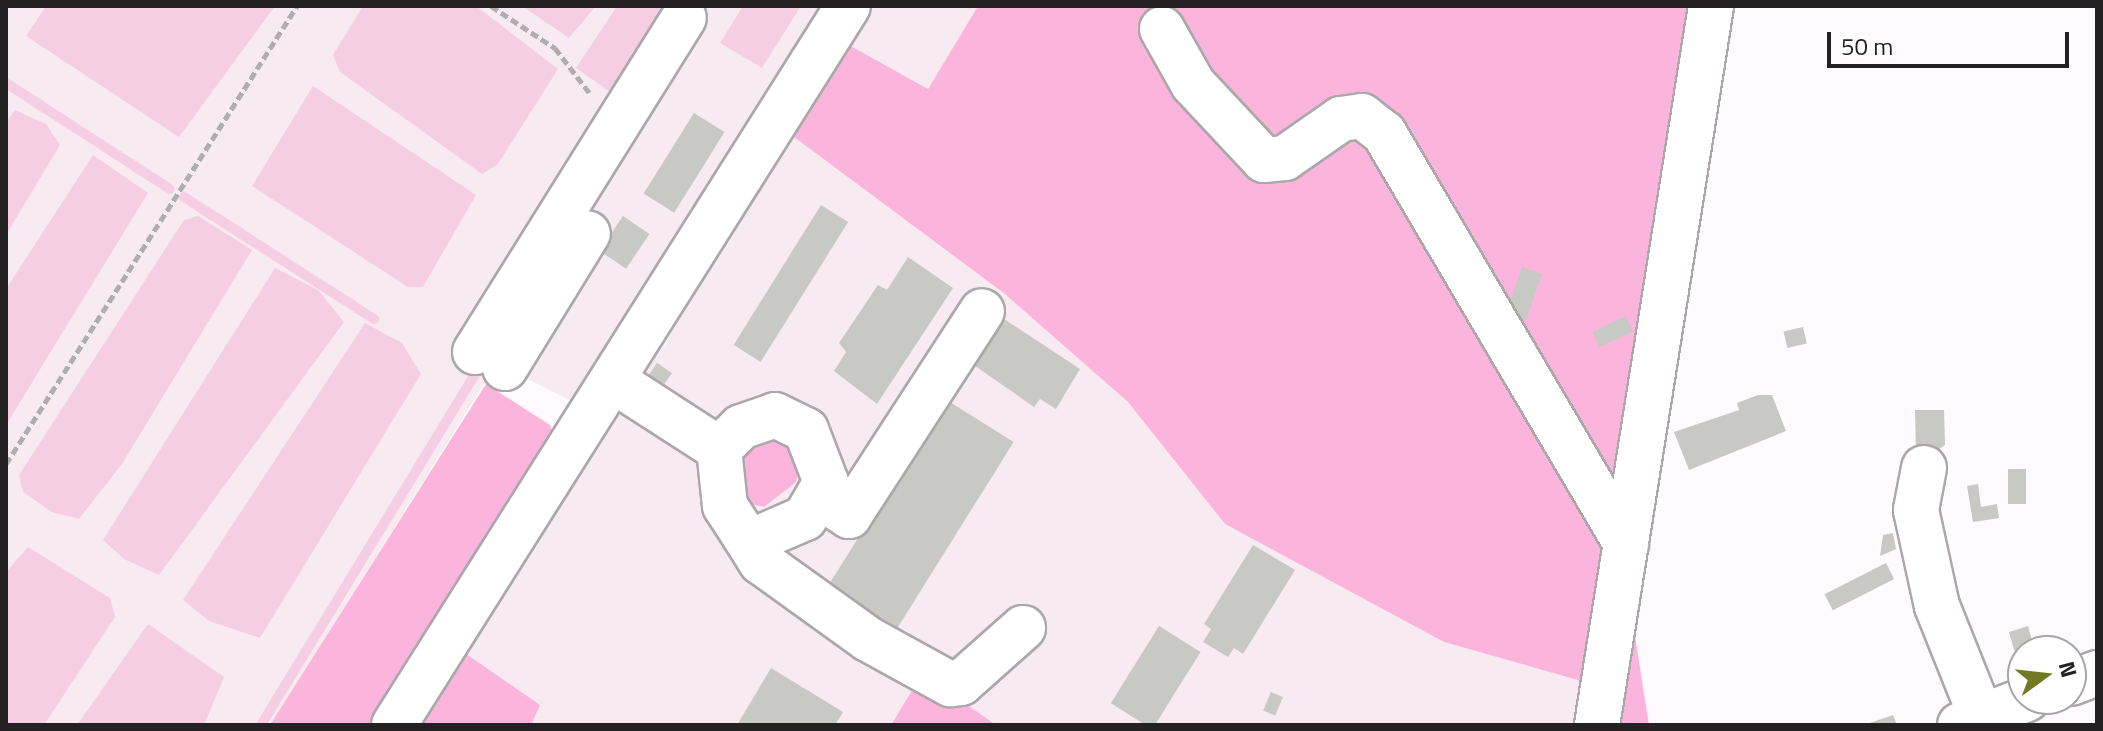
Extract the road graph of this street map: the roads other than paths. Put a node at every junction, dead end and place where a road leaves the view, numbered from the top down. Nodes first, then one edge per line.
1 (848, 6) edge
2 (1711, 6) edge
3 (684, 18) dead end
4 (1162, 29) dead end
5 (588, 233) dead end
6 (982, 311) dead end
7 (614, 381) junction
8 (719, 449) junction
9 (1924, 468) dead end
10 (820, 497) junction
11 (744, 535) junction
12 (1626, 544) junction
13 (1023, 628) dead end
14 (2007, 706) edge
15 (1970, 720) edge
16 (394, 725) edge
17 (1597, 725) edge

1 - 7 street
2 - 12 street
3 - 5 street
4 - 12 street
6 - 10 street
7 - 8 street
7 - 16 street
8 - 10 street
8 - 11 street
9 - 15 street
10 - 11 street
11 - 13 street
12 - 17 street
14 - 15 street

